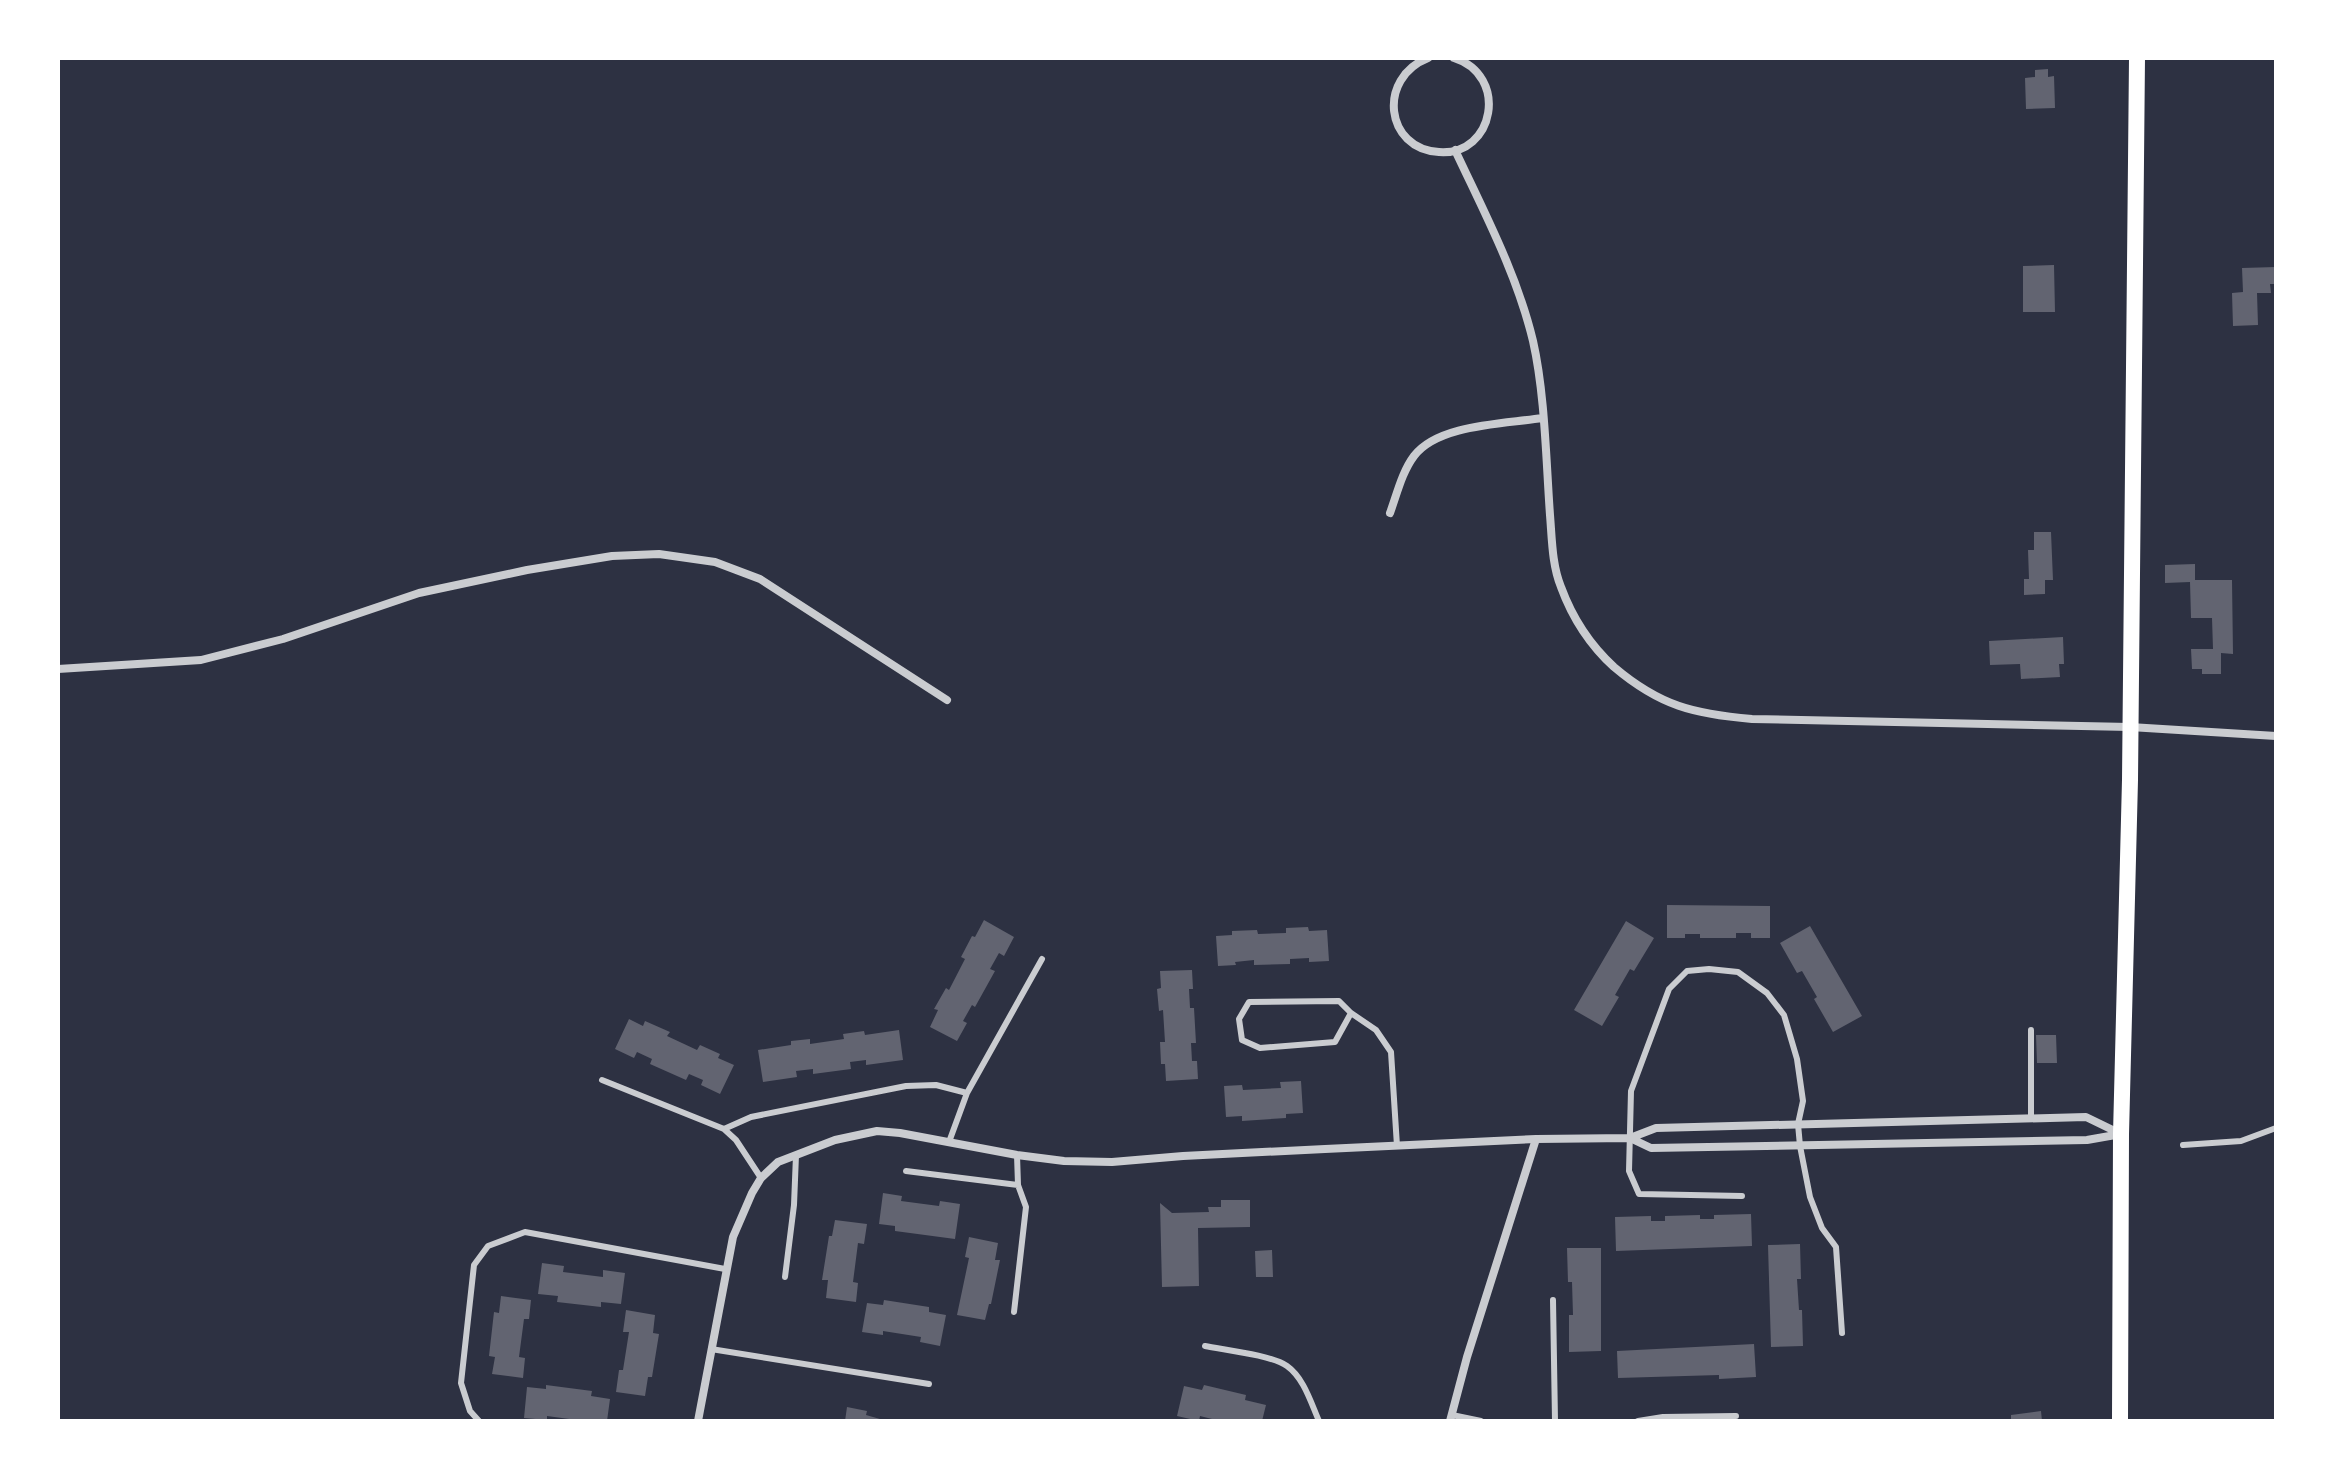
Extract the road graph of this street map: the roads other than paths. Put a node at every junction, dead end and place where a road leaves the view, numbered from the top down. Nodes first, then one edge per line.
1 (1428, 58) edge
2 (1454, 58) edge
3 (2137, 58) edge
4 (1455, 150) junction
5 (1542, 418) junction
6 (1390, 513) dead end
7 (58, 669) edge
8 (947, 700) dead end
9 (2130, 727) junction
10 (2276, 736) edge
11 (1042, 959) dead end
12 (1351, 1013) junction
13 (2031, 1030) dead end
14 (602, 1080) dead end
15 (967, 1093) junction
16 (2031, 1119) junction
17 (1798, 1124) junction
18 (2276, 1128) edge
19 (724, 1129) junction
20 (2121, 1134) junction
21 (1630, 1138) junction
22 (1536, 1139) junction
23 (949, 1142) junction
24 (2183, 1145) dead end
25 (1397, 1146) junction
26 (1800, 1146) junction
27 (796, 1155) junction
28 (1017, 1155) junction
29 (906, 1171) dead end
30 (761, 1178) junction
31 (1018, 1185) junction
32 (1742, 1196) dead end
33 (725, 1269) junction
34 (785, 1277) dead end
35 (1553, 1300) dead end
36 (1014, 1312) dead end
37 (1842, 1333) dead end
38 (1205, 1346) dead end
39 (711, 1349) junction
40 (929, 1384) dead end
41 (1736, 1416) dead end
42 (1451, 1418) edge
43 (479, 1421) edge
44 (698, 1421) edge
45 (1319, 1421) edge
46 (1481, 1421) edge
47 (1555, 1421) edge
48 (1638, 1421) edge
49 (2120, 1421) edge

1 - 4 street
2 - 4 street
3 - 9 main road
4 - 5 street
5 - 6 street
5 - 9 street
7 - 8 street
9 - 10 street
9 - 20 main road
11 - 15 lane
12 - 12 lane
12 - 25 lane
13 - 16 lane
14 - 19 lane
15 - 19 lane
15 - 23 lane
16 - 17 street
16 - 20 street
17 - 21 street
17 - 21 lane
17 - 26 lane
18 - 24 lane
19 - 30 lane
20 - 26 street
20 - 49 main road
21 - 22 street
21 - 26 street
21 - 32 lane
22 - 25 street
22 - 42 street
23 - 27 street
23 - 28 street
25 - 28 street
26 - 37 lane
27 - 30 street
27 - 34 lane
28 - 31 lane
29 - 31 lane
30 - 33 street
31 - 36 lane
33 - 39 street
33 - 43 lane
35 - 47 lane
38 - 45 lane
39 - 40 lane
39 - 44 street
41 - 48 lane
42 - 46 lane

